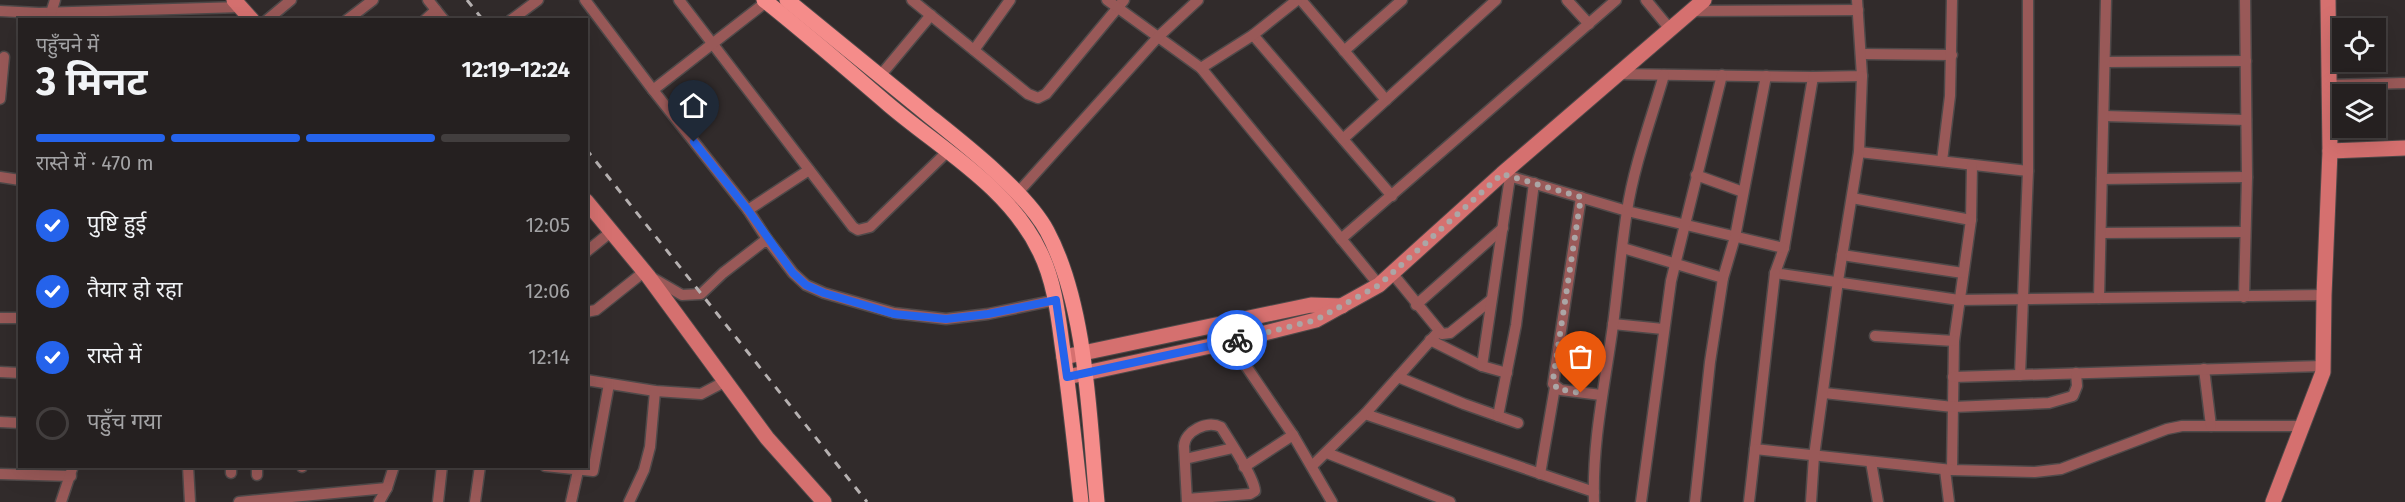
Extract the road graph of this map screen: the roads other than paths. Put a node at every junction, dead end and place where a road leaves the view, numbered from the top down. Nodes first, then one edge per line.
1 (55, 0) edge
2 (291, 0) edge
3 (373, 0) edge
4 (428, 0) edge
5 (538, 0) edge
6 (585, 0) edge
7 (679, 0) edge
8 (787, 0) edge
9 (912, 0) edge
10 (1010, 0) edge
11 (1107, 0) edge
12 (1198, 0) edge
13 (1297, 0) edge
14 (1301, 0) edge
15 (1402, 0) edge
16 (1496, 0) edge
17 (1567, 0) edge
18 (1616, 0) edge
19 (1646, 0) edge
20 (1704, 0) edge
21 (1952, 0) edge
22 (2028, 0) edge
23 (2106, 0) edge
24 (2246, 0) edge
25 (2328, 0) edge
26 (765, 1) edge
27 (238, 3) edge
28 (1121, 4) edge
29 (1857, 5) edge
30 (159, 8) junction
31 (0, 10) edge
32 (436, 10) junction
33 (1691, 11) junction
34 (51, 13) junction
35 (931, 15) junction
36 (158, 18) edge
37 (250, 18) edge
38 (269, 18) edge
39 (350, 18) edge
40 (427, 18) edge
41 (442, 18) edge
42 (514, 18) edge
43 (1589, 24) junction
44 (1670, 29) junction
45 (1253, 35) junction
46 (1162, 40) junction
47 (714, 44) junction
48 (974, 50) junction
49 (1344, 51) junction
50 (1861, 54) junction
51 (1952, 55) junction
52 (4, 57) dead end
53 (2246, 61) junction
54 (2105, 62) junction
55 (1201, 68) junction
56 (1617, 74) junction
57 (1664, 75) junction
58 (1722, 75) junction
59 (879, 76) junction
60 (1766, 76) junction
61 (1813, 76) junction
62 (1862, 76) junction
63 (2405, 83) edge
64 (2330, 85) junction
65 (653, 90) junction
66 (0, 99) edge
67 (1386, 100) junction
68 (2104, 116) junction
69 (2246, 120) junction
70 (1343, 139) junction
71 (2405, 148) edge
72 (948, 151) junction
73 (2330, 151) junction
74 (1859, 152) junction
75 (1942, 161) junction
76 (1972, 165) junction
77 (809, 170) junction
78 (2028, 171) junction
79 (1506, 176) junction
80 (1696, 176) junction
81 (0, 177) edge
82 (2247, 177) junction
83 (2102, 179) junction
84 (18, 180) edge
85 (1534, 183) junction
86 (1743, 192) junction
87 (1392, 196) junction
88 (1581, 197) junction
89 (1852, 198) junction
90 (1012, 199) junction
91 (588, 203) edge
92 (748, 210) junction
93 (1627, 211) junction
94 (1971, 220) junction
95 (1683, 224) junction
96 (1503, 228) junction
97 (612, 231) junction
98 (2245, 232) junction
99 (2101, 233) junction
100 (1735, 237) junction
101 (767, 239) junction
102 (1341, 239) junction
103 (1623, 248) junction
104 (1784, 248) junction
105 (588, 250) edge
106 (1842, 255) junction
107 (1674, 263) junction
108 (646, 273) junction
109 (1392, 273) junction
110 (1775, 273) junction
111 (1963, 273) junction
112 (1723, 278) junction
113 (1838, 281) junction
114 (1379, 285) junction
115 (2324, 295) junction
116 (2244, 297) junction
117 (2099, 298) junction
118 (2023, 299) junction
119 (1056, 300) junction
120 (1491, 300) junction
121 (1959, 300) junction
122 (1416, 305) junction
123 (1342, 306) junction
124 (588, 312) edge
125 (0, 318) edge
126 (18, 318) edge
127 (1613, 324) junction
128 (1218, 325) junction
129 (1663, 329) junction
130 (1434, 336) junction
131 (1875, 336) dead end
132 (1954, 341) junction
133 (1229, 342) junction
134 (1081, 353) junction
135 (1064, 357) junction
136 (1482, 366) junction
137 (2323, 366) junction
138 (2204, 369) junction
139 (0, 372) edge
140 (18, 373) edge
141 (1507, 373) junction
142 (2076, 373) junction
143 (1085, 374) junction
144 (2020, 375) junction
145 (1067, 377) junction
146 (1398, 377) junction
147 (1953, 377) junction
148 (588, 380) edge
149 (726, 381) junction
150 (609, 384) junction
151 (1555, 387) junction
152 (655, 391) junction
153 (1824, 393) junction
154 (1601, 395) junction
155 (1953, 407) junction
156 (1365, 414) junction
157 (1498, 416) junction
158 (0, 423) edge
159 (18, 423) edge
160 (1518, 423) dead end
161 (2211, 426) junction
162 (2302, 426) junction
163 (1293, 435) junction
164 (1233, 447) junction
165 (1755, 449) junction
166 (1327, 453) junction
167 (1814, 456) junction
168 (1185, 459) junction
169 (1871, 462) junction
170 (1312, 466) junction
171 (1244, 467) junction
172 (188, 468) edge
173 (393, 468) edge
174 (442, 468) edge
175 (480, 468) edge
176 (556, 468) edge
177 (1948, 470) junction
178 (72, 471) edge
179 (578, 471) junction
180 (0, 474) edge
181 (1540, 474) junction
182 (387, 489) junction
183 (1594, 497) edge
184 (1187, 500) edge
185 (61, 502) edge
186 (190, 502) edge
187 (239, 502) edge
188 (379, 502) edge
189 (438, 502) edge
190 (475, 502) edge
191 (571, 502) edge
192 (629, 502) edge
193 (824, 502) edge
194 (1081, 502) edge
195 (1097, 502) edge
196 (1332, 502) edge
197 (1450, 502) edge
198 (1641, 502) edge
199 (1695, 502) edge
200 (1749, 502) edge
201 (1810, 502) edge
202 (1878, 502) edge
203 (1949, 502) edge
204 (2273, 502) edge

1 - 34 street
2 - 38 street
3 - 39 street
4 - 32 street
5 - 42 street
6 - 65 street
7 - 47 street
8 - 59 main road
9 - 35 street
10 - 48 street
11 - 28 street
12 - 46 street
13 - 45 street
14 - 49 street
15 - 49 street
16 - 67 street
17 - 43 street
18 - 43 street
19 - 44 street
20 - 33 main road
21 - 51 street
22 - 78 street
23 - 54 street
24 - 53 street
25 - 64 main road
26 - 47 street
26 - 72 main road
27 - 30 street
27 - 37 main road
28 - 46 street
28 - 48 street
29 - 33 street
29 - 50 street
30 - 34 street
30 - 36 street
31 - 34 street
32 - 40 street
32 - 41 street
33 - 44 main road
35 - 48 street
35 - 59 street
43 - 87 street
44 - 56 main road
45 - 55 street
45 - 70 street
46 - 55 street
46 - 90 street
47 - 65 street
47 - 77 street
49 - 67 street
50 - 51 street
50 - 62 street
51 - 75 street
52 - 66 street
53 - 54 street
53 - 69 street
54 - 68 street
55 - 102 street
56 - 57 street
56 - 79 main road
57 - 58 street
57 - 93 street
58 - 60 street
58 - 80 street
59 - 90 main road
60 - 61 street
60 - 86 street
61 - 62 street
61 - 104 street
62 - 74 street
63 - 64 street
64 - 73 main road
65 - 92 street
67 - 70 street
68 - 69 street
68 - 83 street
69 - 82 street
70 - 87 street
71 - 73 main road
72 - 77 street
72 - 90 main road
73 - 115 main road
74 - 75 street
74 - 89 street
75 - 76 street
76 - 78 street
76 - 94 street
77 - 92 street
78 - 118 street
79 - 85 street
79 - 96 street
79 - 109 main road
80 - 86 street
80 - 95 street
81 - 84 street
82 - 83 street
82 - 98 street
83 - 99 street
85 - 88 street
85 - 141 street
86 - 100 street
87 - 102 street
88 - 93 street
88 - 151 street
89 - 94 street
89 - 106 street
90 - 119 main road
90 - 134 main road
91 - 97 main road
92 - 101 street
93 - 95 street
93 - 103 street
94 - 111 street
95 - 100 street
95 - 107 street
96 - 120 street
96 - 122 street
97 - 105 street
97 - 108 main road
98 - 99 street
98 - 116 street
99 - 117 street
100 - 104 street
100 - 112 street
101 - 108 street
101 - 119 street
102 - 114 street
103 - 107 street
103 - 127 street
104 - 110 street
106 - 111 street
106 - 113 street
107 - 112 street
107 - 129 street
108 - 124 street
108 - 149 main road
109 - 114 main road
109 - 122 street
110 - 113 street
110 - 165 street
111 - 121 street
112 - 199 street
113 - 121 street
113 - 153 street
114 - 123 main road
115 - 116 street
115 - 137 main road
116 - 117 street
117 - 118 street
118 - 121 street
118 - 144 street
119 - 135 main road
120 - 130 street
120 - 136 street
121 - 132 street
122 - 130 street
123 - 128 main road
123 - 133 main road
125 - 126 street
127 - 129 street
127 - 154 street
128 - 133 street
128 - 134 main road
129 - 198 street
130 - 136 street
130 - 146 street
131 - 132 street
132 - 147 street
133 - 143 main road
133 - 163 street
134 - 135 main road
134 - 143 main road
135 - 145 main road
136 - 141 street
137 - 138 street
137 - 162 main road
138 - 142 street
138 - 161 street
139 - 140 street
141 - 157 street
142 - 144 street
142 - 155 street
143 - 145 main road
143 - 195 main road
144 - 147 street
145 - 194 main road
146 - 156 street
146 - 157 street
147 - 155 street
148 - 150 street
149 - 152 street
149 - 193 main road
150 - 152 street
150 - 179 street
151 - 154 street
151 - 181 street
152 - 192 street
153 - 155 street
153 - 167 street
154 - 183 street
155 - 177 street
156 - 166 street
156 - 181 street
157 - 160 street
158 - 159 street
161 - 162 street
161 - 177 street
162 - 204 main road
163 - 170 street
163 - 171 street
164 - 168 street
164 - 168 street
164 - 171 street
165 - 167 street
165 - 200 street
166 - 170 street
166 - 197 street
167 - 169 street
167 - 201 street
168 - 184 street
169 - 177 street
169 - 202 street
170 - 196 street
171 - 184 street
172 - 186 street
173 - 182 street
174 - 189 street
175 - 190 street
176 - 179 street
177 - 203 street
178 - 180 street
178 - 185 street
179 - 191 street
181 - 183 street
182 - 187 street
182 - 188 street

